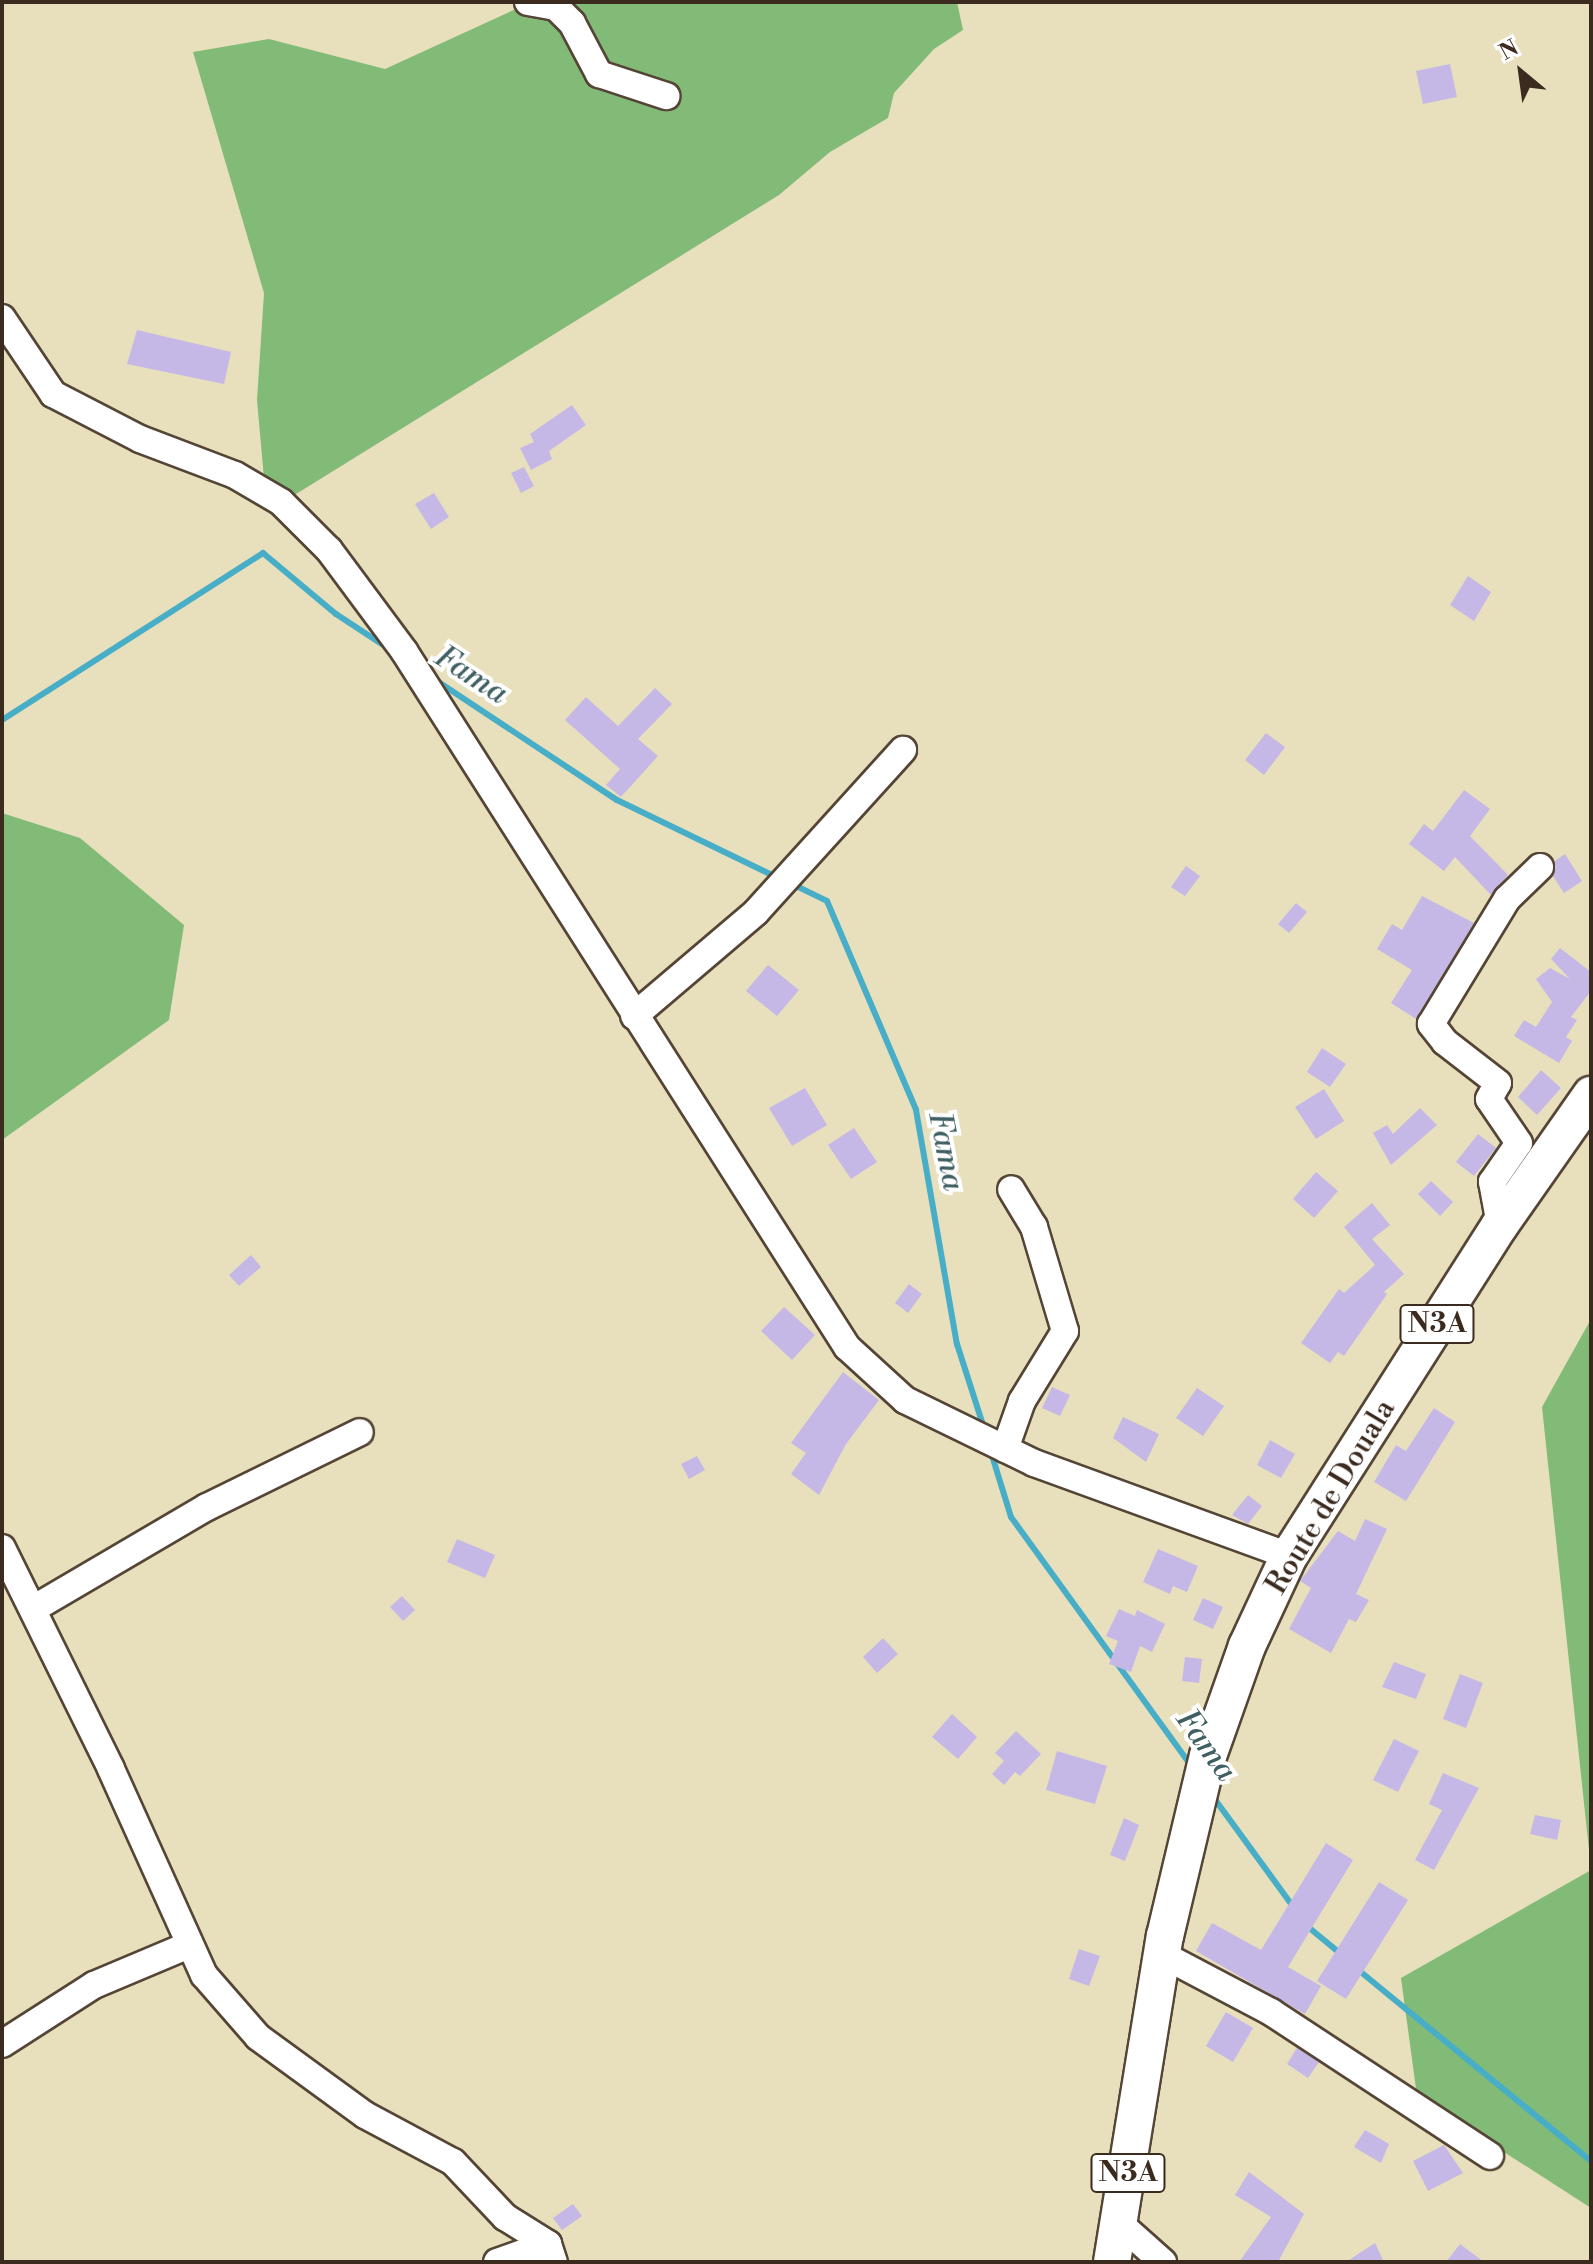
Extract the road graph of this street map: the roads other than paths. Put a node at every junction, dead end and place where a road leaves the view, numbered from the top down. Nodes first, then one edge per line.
1 (528, 2) edge
2 (666, 96) dead end
3 (2, 318) edge
4 (903, 750) dead end
5 (1540, 867) dead end
6 (634, 1016) junction
7 (1591, 1095) edge
8 (1011, 1189) dead end
9 (1500, 1225) junction
10 (360, 1432) dead end
11 (1005, 1449) junction
12 (2, 1548) edge
13 (1289, 1556) junction
14 (33, 1609) junction
15 (189, 1945) junction
16 (1163, 1955) junction
17 (2, 2044) edge
18 (1490, 2156) dead end
19 (1119, 2223) junction
20 (551, 2253) edge
21 (497, 2262) edge
22 (1112, 2262) edge
23 (1163, 2262) edge

1 - 2 street
3 - 6 street
4 - 6 street
5 - 9 street
6 - 11 street
7 - 9 highway, Route de Douala / N3A
8 - 11 street
9 - 13 highway, Route de Douala / N3A
10 - 14 street
11 - 13 street
12 - 14 street
13 - 16 highway, Route de Douala / N3A
14 - 15 street
15 - 17 street
15 - 20 street
16 - 18 street
16 - 19 highway, Route de Douala / N3A
19 - 22 highway, N3A
19 - 23 street
20 - 21 street

